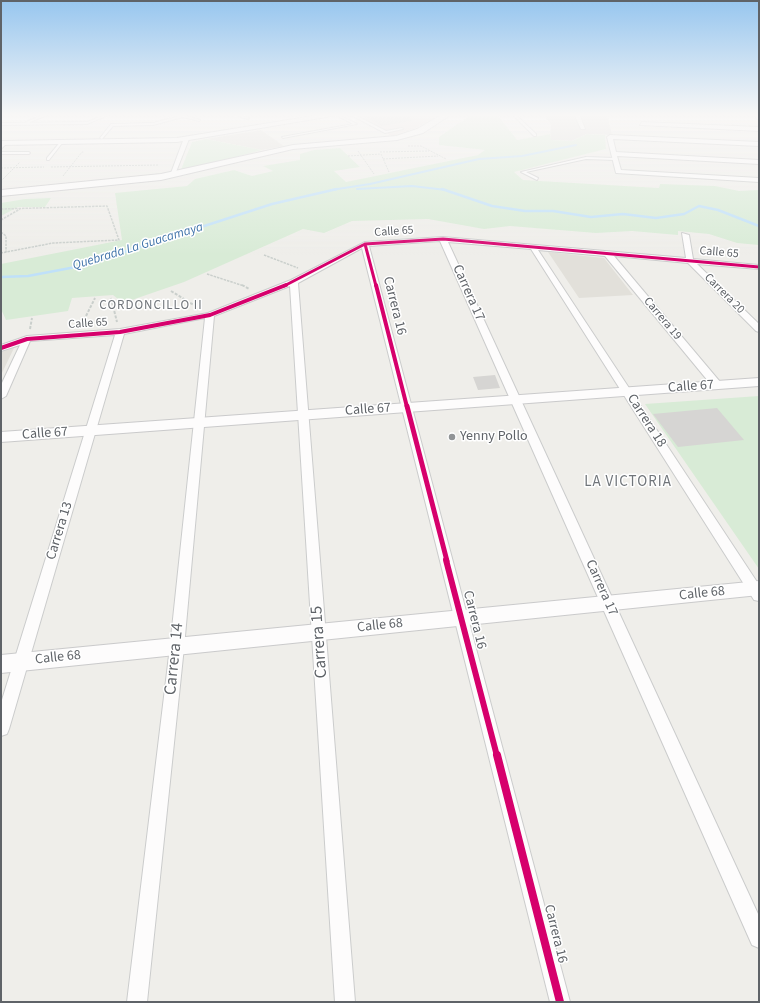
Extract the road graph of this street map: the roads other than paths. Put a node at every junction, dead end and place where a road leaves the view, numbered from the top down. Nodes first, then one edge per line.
1 (178, 161) edge
2 (232, 161) edge
3 (573, 161) edge
4 (616, 161) edge
5 (725, 161) edge
6 (759, 162) edge
7 (172, 174) junction
8 (537, 179) dead end
9 (759, 180) edge
10 (1, 193) edge
11 (685, 236) dead end
12 (443, 239) junction
13 (365, 244) junction
14 (533, 247) junction
15 (607, 253) junction
16 (690, 261) junction
17 (759, 267) edge
18 (294, 282) junction
19 (210, 315) junction
20 (759, 329) edge
21 (120, 332) junction
22 (28, 339) junction
23 (1, 348) edge
24 (759, 382) edge
25 (717, 385) junction
26 (627, 392) junction
27 (1, 396) edge
28 (516, 400) junction
29 (407, 408) junction
30 (304, 415) junction
31 (199, 423) junction
32 (90, 431) junction
33 (1, 438) edge
34 (757, 591) edge
35 (608, 603) junction
36 (461, 618) junction
37 (319, 632) junction
38 (177, 647) junction
39 (21, 662) junction
40 (1, 664) edge
41 (1, 729) edge
42 (759, 938) edge
43 (137, 1002) edge
44 (345, 1002) edge
45 (560, 1002) edge

1 - 7 street
2 - 7 street
3 - 8 lane
4 - 9 street
5 - 6 street
7 - 10 street
11 - 16 street
12 - 13 street, Calle 65
12 - 14 street, Calle 65
12 - 28 street, Carrera 17
13 - 18 street, Calle 65
13 - 29 street, Carrera 16
14 - 15 street, Calle 65
14 - 26 street, Carrera 18
15 - 16 street, Calle 65
15 - 25 street, Carrera 19
16 - 17 street, Calle 65
16 - 20 street, Carrera 20
18 - 19 street, Calle 65
18 - 30 street, Carrera 15
19 - 21 street, Calle 65
19 - 31 street, Carrera 14
21 - 22 street, Calle 65
21 - 32 street, Carrera 13
22 - 23 street, Calle 65
22 - 27 street
24 - 25 street, Calle 67
25 - 26 street, Calle 67
26 - 28 street, Calle 67
26 - 34 street, Carrera 18
28 - 29 street, Calle 67
28 - 35 street, Carrera 17
29 - 30 street, Calle 67
29 - 36 street, Carrera 16
30 - 31 street, Calle 67
30 - 37 street, Carrera 15
31 - 32 street, Calle 67
31 - 38 street, Carrera 14
32 - 33 street, Calle 67
32 - 39 street, Carrera 13
34 - 35 street, Calle 68
35 - 36 street, Calle 68
35 - 42 street, Carrera 17
36 - 37 street, Calle 68
36 - 45 street, Carrera 16
37 - 38 street, Calle 68
37 - 44 street, Carrera 15
38 - 39 street, Calle 68
38 - 43 street, Carrera 14
39 - 40 street, Calle 68
39 - 41 street, Carrera 13

